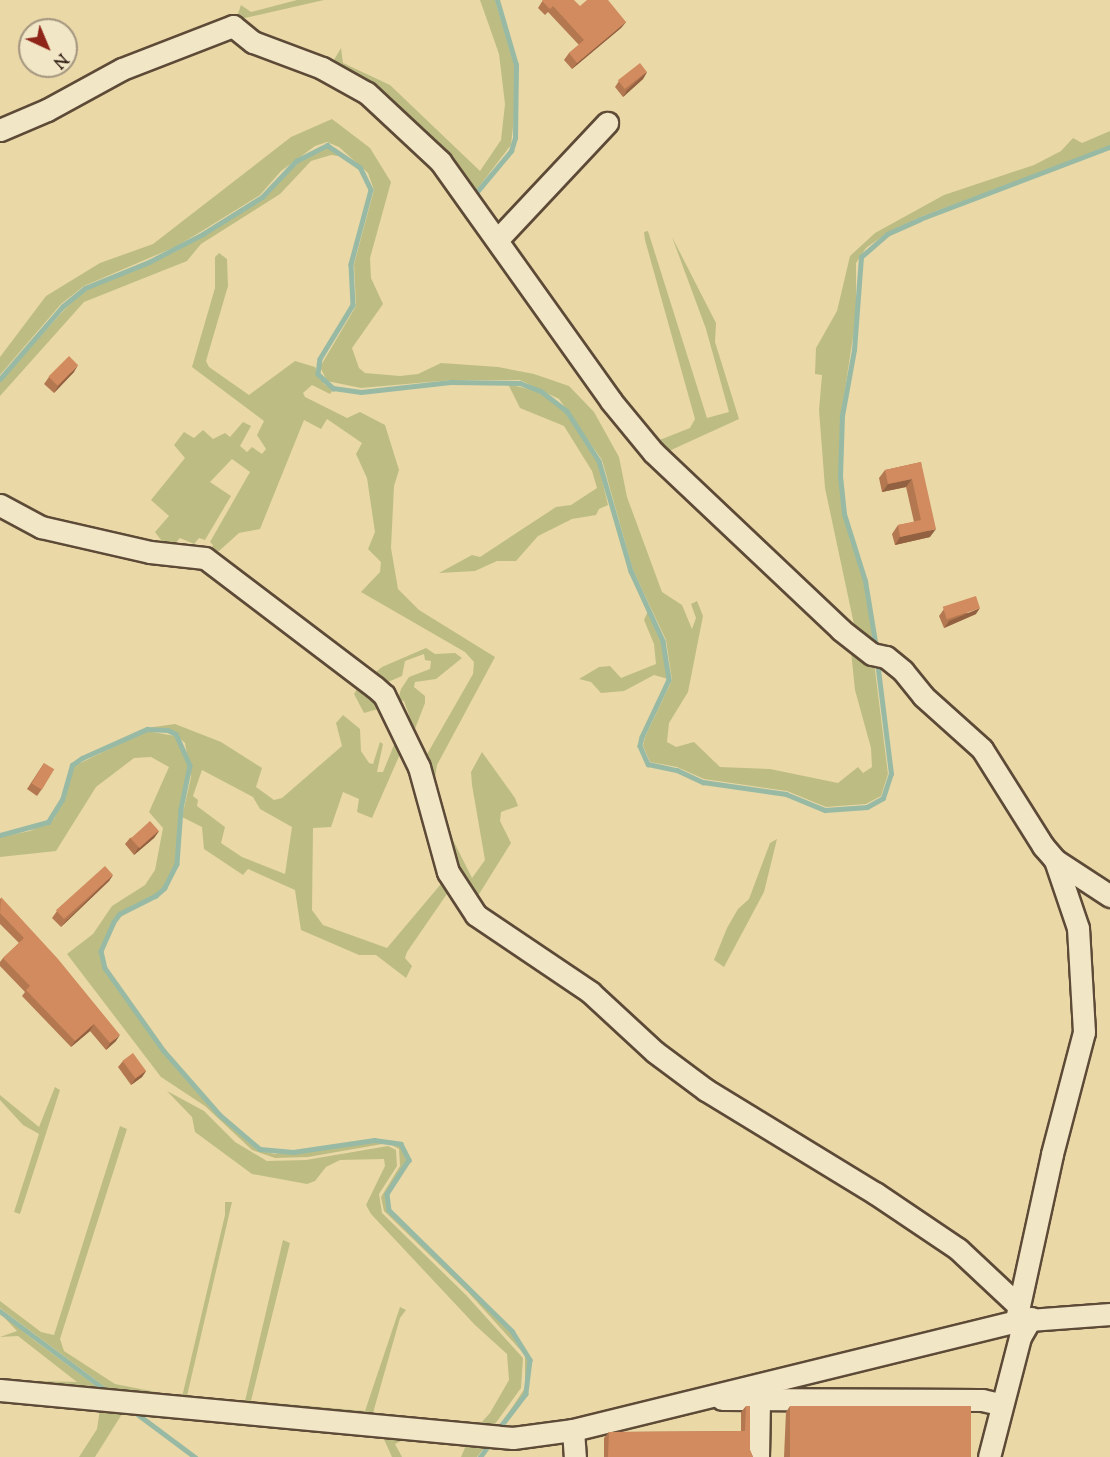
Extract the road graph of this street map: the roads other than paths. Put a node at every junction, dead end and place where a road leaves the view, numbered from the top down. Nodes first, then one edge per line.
1 (607, 123) dead end
2 (0, 130) edge
3 (497, 240) junction
4 (0, 505) edge
5 (1055, 860) junction
6 (1110, 896) edge
7 (1110, 1314) edge
8 (1022, 1315) junction
9 (0, 1390) edge
10 (710, 1394) junction
11 (759, 1400) junction
12 (1000, 1404) junction
13 (573, 1430) junction
14 (575, 1457) edge
15 (758, 1457) edge
16 (989, 1457) edge

1 - 3 street
2 - 3 street
3 - 5 street
4 - 8 street
5 - 6 street
5 - 8 street
7 - 8 street
8 - 10 street
8 - 12 street
9 - 13 street
10 - 11 street
10 - 13 street
11 - 12 street
11 - 15 street
12 - 16 street
13 - 14 street

